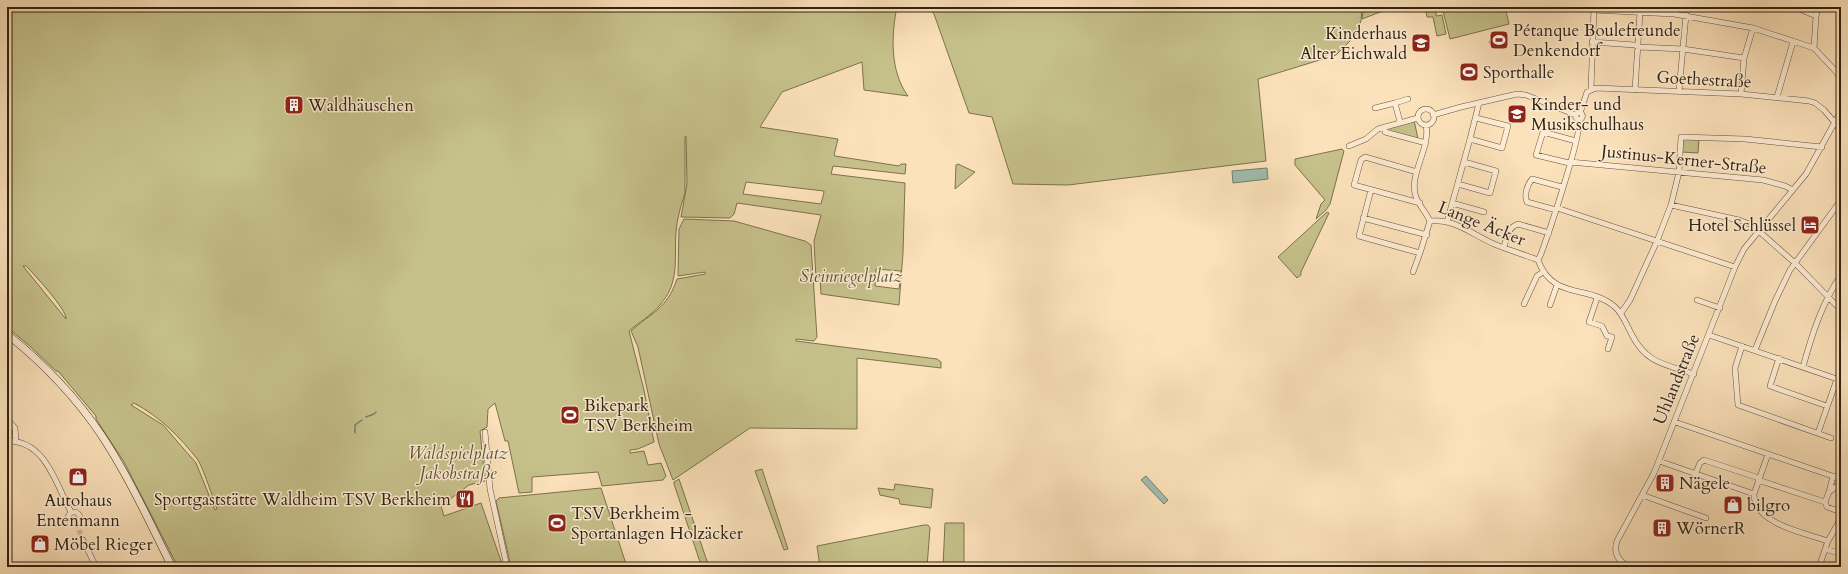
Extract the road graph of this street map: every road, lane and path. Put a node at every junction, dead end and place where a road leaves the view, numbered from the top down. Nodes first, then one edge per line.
1 (1674, 7) edge
2 (1795, 7) edge
3 (1818, 7) edge
4 (1594, 8) edge
5 (1640, 12) junction
6 (1674, 14) junction
7 (1686, 15) junction
8 (1816, 16) junction
9 (1754, 28) junction
10 (1592, 42) junction
11 (1793, 42) junction
12 (1638, 47) junction
13 (1814, 48) junction
14 (1683, 49) junction
15 (1744, 58) junction
16 (1841, 77) edge
17 (1591, 89) junction
18 (1635, 90) junction
19 (1679, 91) junction
20 (1741, 94) junction
21 (1777, 97) junction
22 (1408, 99) dead end
23 (1478, 102) junction
24 (1394, 103) junction
25 (1375, 108) dead end
26 (1841, 111) edge
27 (1433, 115) junction
28 (1578, 116) junction
29 (1418, 118) junction
30 (1476, 118) junction
31 (1400, 122) junction
32 (1834, 123) junction
33 (1426, 125) junction
34 (1384, 127) junction
35 (1841, 130) edge
36 (1470, 139) junction
37 (1576, 141) junction
38 (1426, 143) junction
39 (1349, 146) dead end
40 (1822, 147) junction
41 (1464, 162) junction
42 (1569, 163) junction
43 (1418, 172) junction
44 (1679, 172) junction
45 (1458, 184) junction
46 (1562, 187) junction
47 (1371, 190) junction
48 (1793, 190) junction
49 (1841, 200) edge
50 (1420, 203) junction
51 (1452, 203) junction
52 (1671, 205) junction
53 (1557, 209) junction
54 (1484, 212) dead end
55 (1364, 218) junction
56 (1430, 221) junction
57 (1447, 222) junction
58 (1758, 231) junction
59 (1549, 232) junction
60 (1427, 235) junction
61 (1657, 241) junction
62 (1504, 248) junction
63 (1420, 253) junction
64 (1538, 260) junction
65 (1796, 264) junction
66 (1735, 267) junction
67 (1413, 272) dead end
68 (1543, 272) junction
69 (1841, 275) edge
70 (1557, 285) junction
71 (1828, 297) junction
72 (1597, 298) junction
73 (1697, 300) dead end
74 (1524, 304) dead end
75 (1550, 305) dead end
76 (1720, 308) junction
77 (1841, 310) edge
78 (1621, 313) junction
79 (7, 334) edge
80 (1709, 335) junction
81 (1742, 346) junction
82 (1608, 349) dead end
83 (1755, 350) junction
84 (1779, 358) junction
85 (1803, 366) junction
86 (1694, 374) junction
87 (1839, 378) edge
88 (1827, 406) junction
89 (7, 419) edge
90 (1675, 422) junction
91 (485, 432) dead end
92 (1818, 433) junction
93 (1831, 438) dead end
94 (7, 441) edge
95 (16, 442) junction
96 (1768, 454) junction
97 (1659, 461) junction
98 (1695, 475) junction
99 (1834, 476) junction
100 (1759, 479) junction
101 (1841, 479) edge
102 (1841, 483) edge
103 (1829, 492) junction
104 (1754, 494) junction
105 (1642, 495) junction
106 (1825, 502) junction
107 (71, 512) dead end
108 (1841, 512) edge
109 (1706, 518) dead end
110 (1841, 518) edge
111 (83, 540) tunnel mouth
112 (1828, 541) junction
113 (1825, 549) junction
114 (1841, 554) edge
115 (168, 563) edge
116 (96, 567) edge
117 (172, 567) edge
118 (507, 567) edge
119 (1629, 567) edge
120 (1819, 567) edge

1 - 6 street
2 - 8 street
3 - 8 street
4 - 5 street
4 - 10 street
5 - 6 street
5 - 12 street
6 - 7 street
7 - 9 street
7 - 14 street
8 - 13 street
9 - 11 street
9 - 15 street
10 - 12 street
10 - 17 street
11 - 13 street
11 - 21 street
12 - 14 street
12 - 18 street
13 - 16 street
14 - 15 street
14 - 19 street
15 - 20 street
17 - 18 street, Goethestraße
17 - 28 street
18 - 19 street, Goethestraße
19 - 20 street, Goethestraße
20 - 21 street, Goethestraße
21 - 32 street, Goethestraße
22 - 24 street
23 - 27 street
23 - 28 street
23 - 30 street
24 - 25 street
24 - 31 street
26 - 32 street, Uhlandstraße
27 - 29 street
27 - 33 street
28 - 37 street
29 - 31 street
29 - 33 street
30 - 36 street
30 - 36 street
31 - 34 street
32 - 35 street, Goethestraße
32 - 40 street, Uhlandstraße
33 - 38 street, Lange Äcker
34 - 38 street
34 - 39 street
36 - 41 street
37 - 42 street
37 - 42 street, Justinus-Kerner-Straße
38 - 43 street, Lange Äcker
40 - 44 street
40 - 48 street, Uhlandstraße
41 - 45 street
41 - 45 street
42 - 44 street, Justinus-Kerner-Straße
42 - 46 street
43 - 47 street
43 - 50 street, Lange Äcker
44 - 48 street, Justinus-Kerner-Straße
44 - 52 street
45 - 51 street
46 - 53 street
46 - 53 street
47 - 50 street
47 - 55 street
48 - 58 street, Uhlandstraße
49 - 65 street
50 - 56 street, Lange Äcker
51 - 54 street
51 - 57 street
52 - 58 street
52 - 61 street
53 - 59 street
53 - 61 street
55 - 60 street
55 - 63 street
56 - 57 street, Lange Äcker
56 - 60 street
57 - 62 street, Lange Äcker
58 - 65 street
58 - 66 street, Uhlandstraße
59 - 62 street
59 - 64 street
60 - 63 street
61 - 66 street
61 - 78 street
62 - 64 street, Lange Äcker
63 - 67 street
64 - 68 street, Lange Äcker
65 - 71 street
65 - 83 street
66 - 76 street, Uhlandstraße
68 - 70 street, Lange Äcker
68 - 74 street
69 - 71 street
70 - 72 street, Lange Äcker
70 - 75 street
71 - 77 street
71 - 85 street
72 - 78 street, Lange Äcker
72 - 82 street
73 - 76 street
76 - 80 street, Uhlandstraße
78 - 86 street, Lange Äcker
79 - 115 main road
80 - 81 street
80 - 86 street, Uhlandstraße
81 - 83 street
81 - 92 street
83 - 84 street
84 - 85 street
84 - 88 street
85 - 87 street
86 - 90 street, Uhlandstraße
87 - 88 street
88 - 92 street
89 - 95 street
90 - 96 street
90 - 97 street, Uhlandstraße
91 - 118 street
92 - 93 street
94 - 95 street
95 - 107 street
96 - 99 street
96 - 100 street
97 - 98 street
97 - 105 street, Uhlandstraße
98 - 100 street
98 - 104 street
99 - 101 street
99 - 103 street
100 - 104 street
100 - 106 street
102 - 103 street
103 - 106 street
104 - 112 street
105 - 109 street
105 - 119 street, Uhlandstraße
106 - 108 street
110 - 112 street
111 - 116 street
112 - 113 street
113 - 114 street
113 - 120 street
115 - 117 main road

